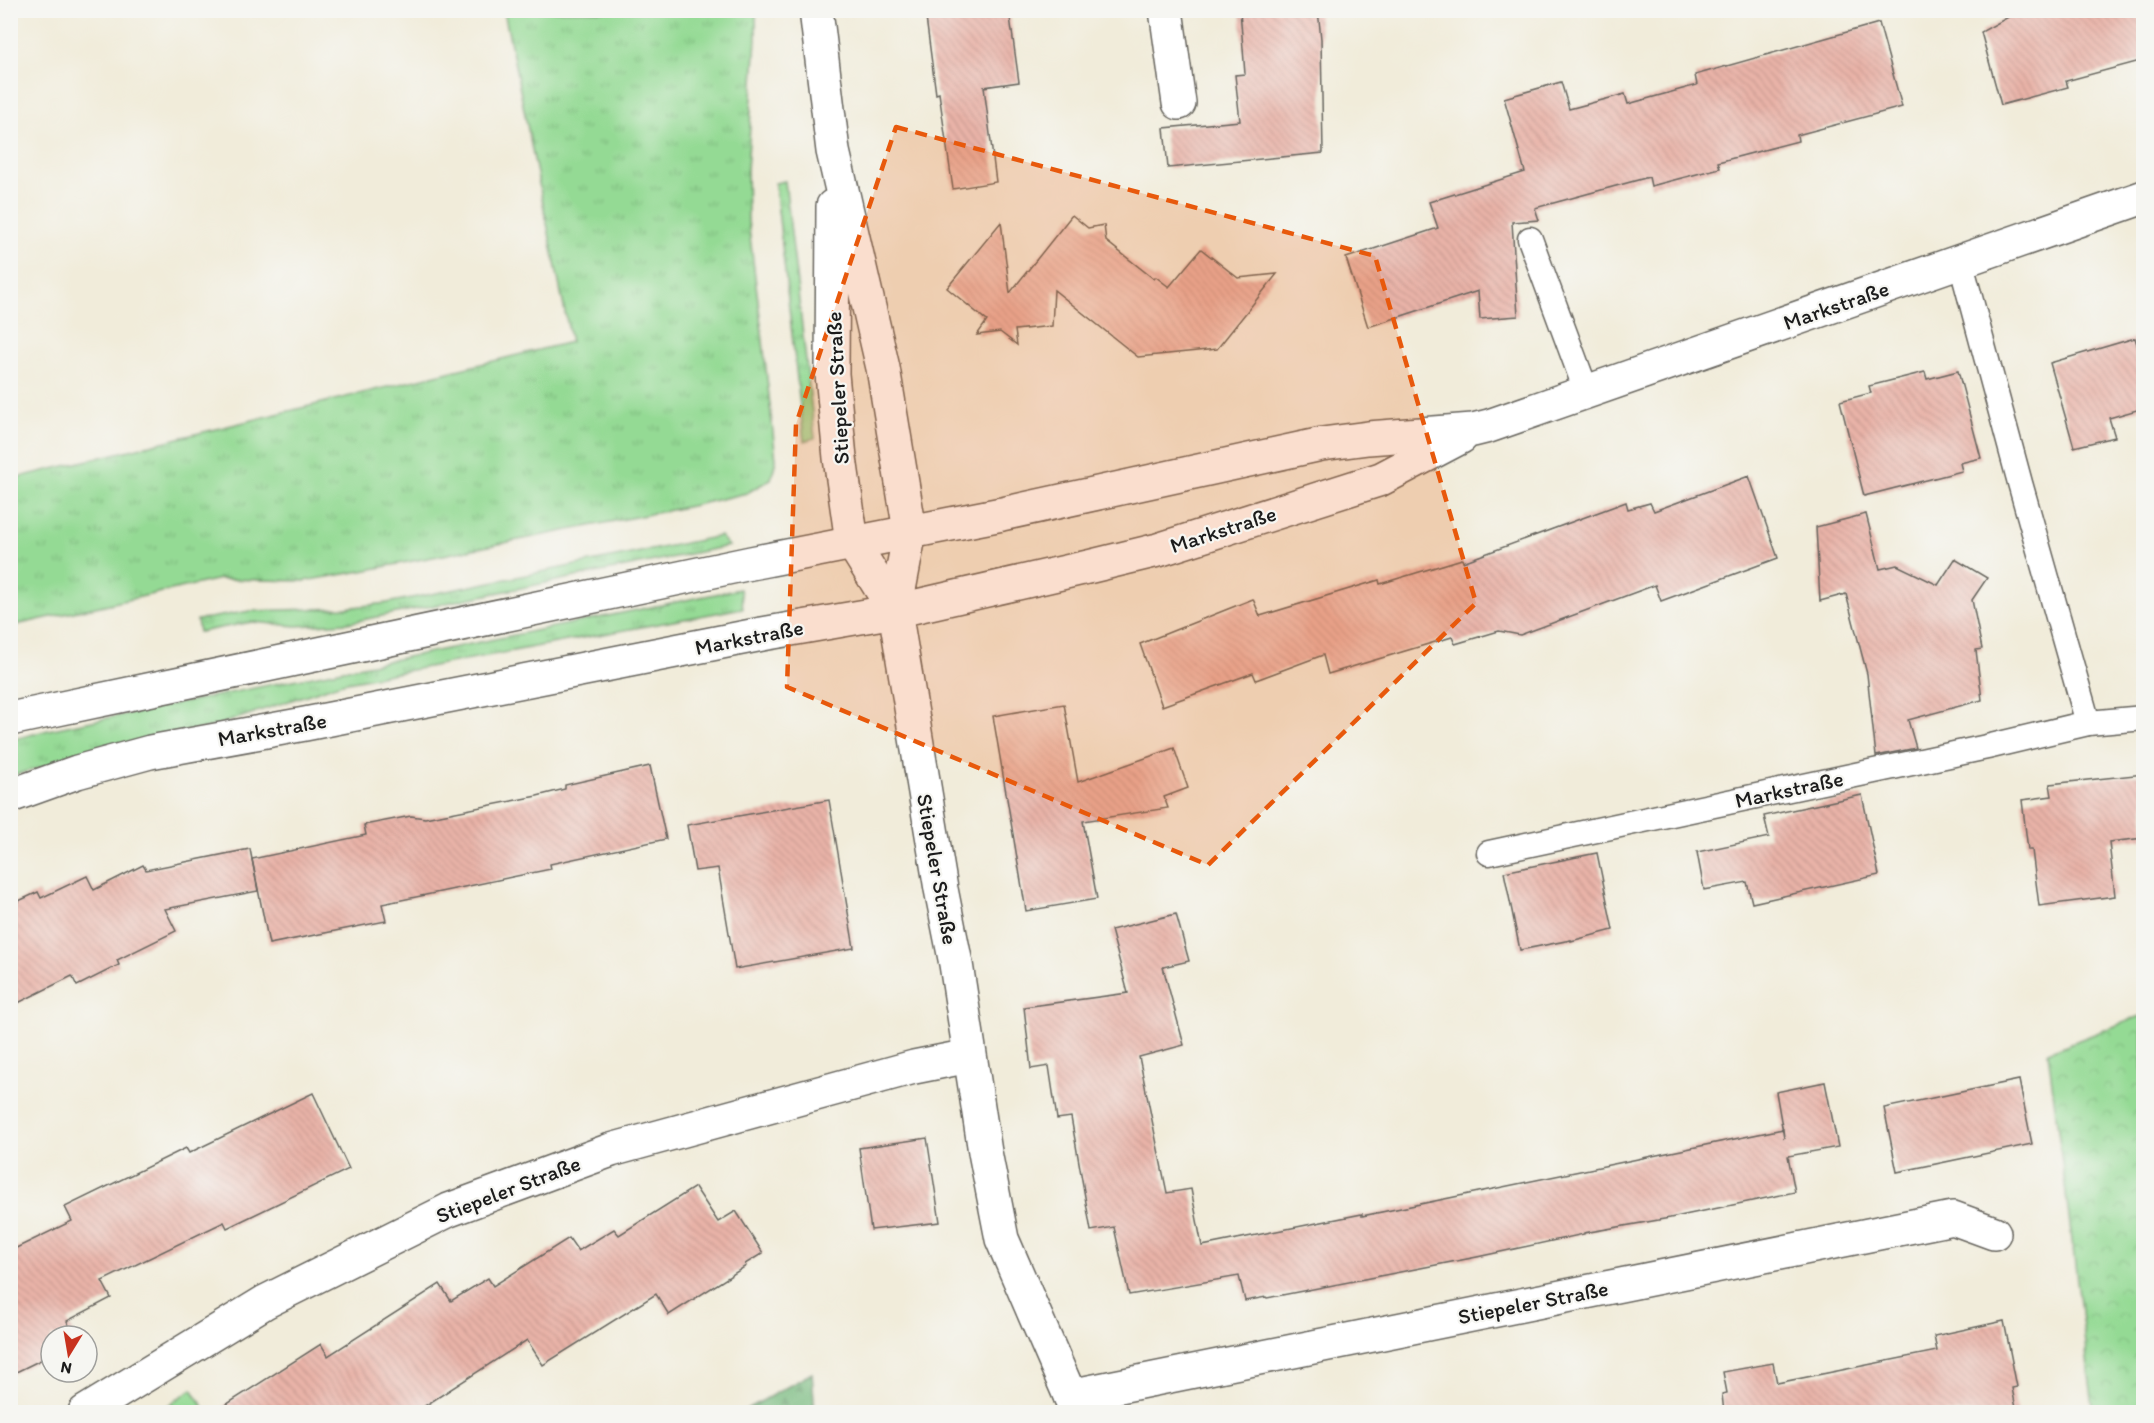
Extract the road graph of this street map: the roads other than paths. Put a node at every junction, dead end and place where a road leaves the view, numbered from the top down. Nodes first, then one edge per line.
1 (816, 10) edge
2 (1166, 10) edge
3 (1179, 103) dead end
4 (833, 151) junction
5 (2144, 197) edge
6 (1530, 239) dead end
7 (1960, 260) junction
8 (1587, 393) junction
9 (1473, 430) junction
10 (910, 531) junction
11 (852, 542) junction
12 (895, 610) junction
13 (2144, 718) edge
14 (10, 719) edge
15 (2088, 723) junction
16 (10, 796) edge
17 (1489, 854) dead end
18 (969, 1056) junction
19 (1994, 1233) dead end
20 (1074, 1404) edge
21 (85, 1413) edge

1 - 4 street, Stiepeler Straße
2 - 3 street
4 - 10 street, Stiepeler Straße
4 - 11 street, Stiepeler Straße
5 - 7 street, Markstraße
6 - 8 lane
7 - 8 street, Markstraße
7 - 15 lane
8 - 9 street, Markstraße
9 - 10 street, Markstraße
9 - 12 street, Markstraße
10 - 11 street, Markstraße
10 - 12 street, Stiepeler Straße
11 - 12 street, Stiepeler Straße
11 - 14 street, Markstraße
12 - 16 street, Markstraße
12 - 18 street, Stiepeler Straße
13 - 15 lane, Markstraße
15 - 17 lane, Markstraße
18 - 20 street, Stiepeler Straße
18 - 21 street, Stiepeler Straße
19 - 20 street, Stiepeler Straße

